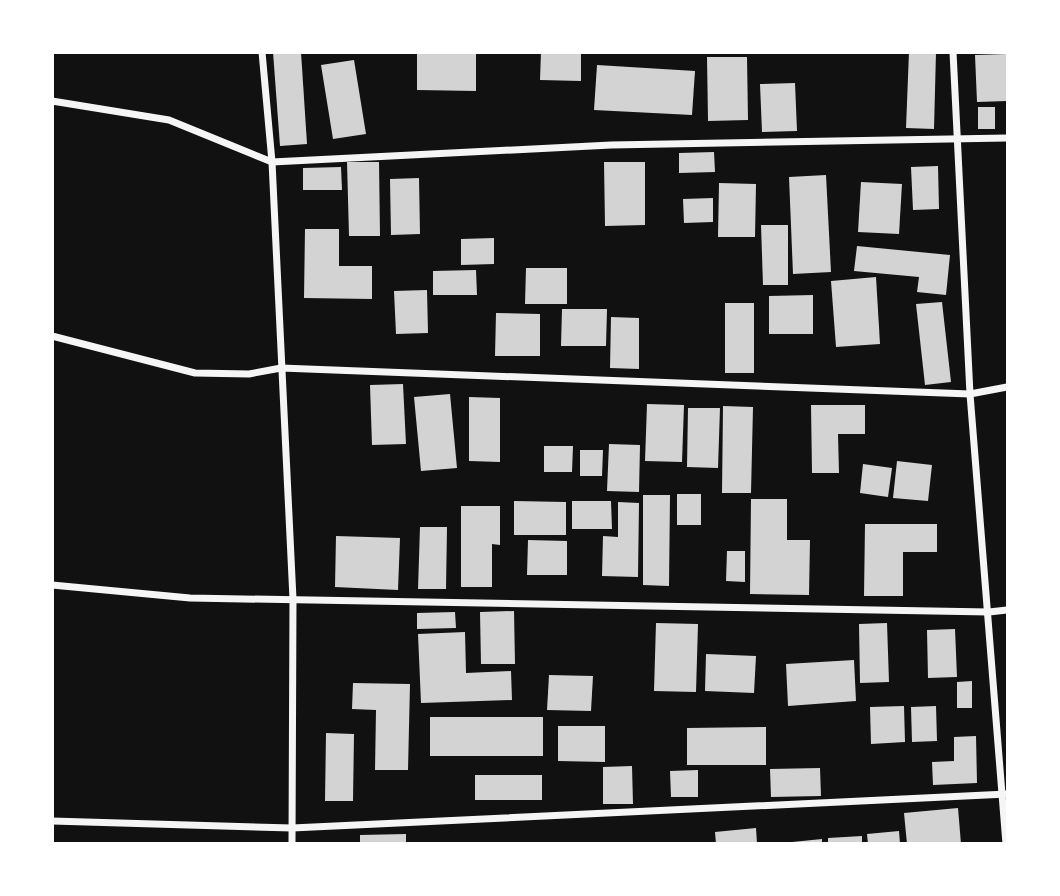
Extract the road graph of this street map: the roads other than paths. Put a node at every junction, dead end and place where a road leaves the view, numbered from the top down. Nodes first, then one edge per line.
1 (262, 52) edge
2 (953, 52) edge
3 (52, 101) edge
4 (1007, 138) edge
5 (959, 140) junction
6 (272, 162) junction
7 (52, 336) edge
8 (281, 368) junction
9 (1007, 387) edge
10 (970, 394) junction
11 (52, 585) edge
12 (293, 598) junction
13 (1007, 610) edge
14 (989, 612) junction
15 (1006, 794) edge
16 (52, 821) edge
17 (292, 828) junction
18 (292, 844) edge
19 (1006, 844) edge

1 - 6 street
2 - 5 street
3 - 6 street
4 - 5 street
5 - 6 street
5 - 10 street
6 - 8 street
7 - 8 street
8 - 10 street
8 - 12 street
9 - 10 street
10 - 14 street
11 - 12 street
12 - 14 street
12 - 17 street
13 - 14 street
14 - 15 street
15 - 17 street
15 - 19 street
16 - 17 street
17 - 18 street

